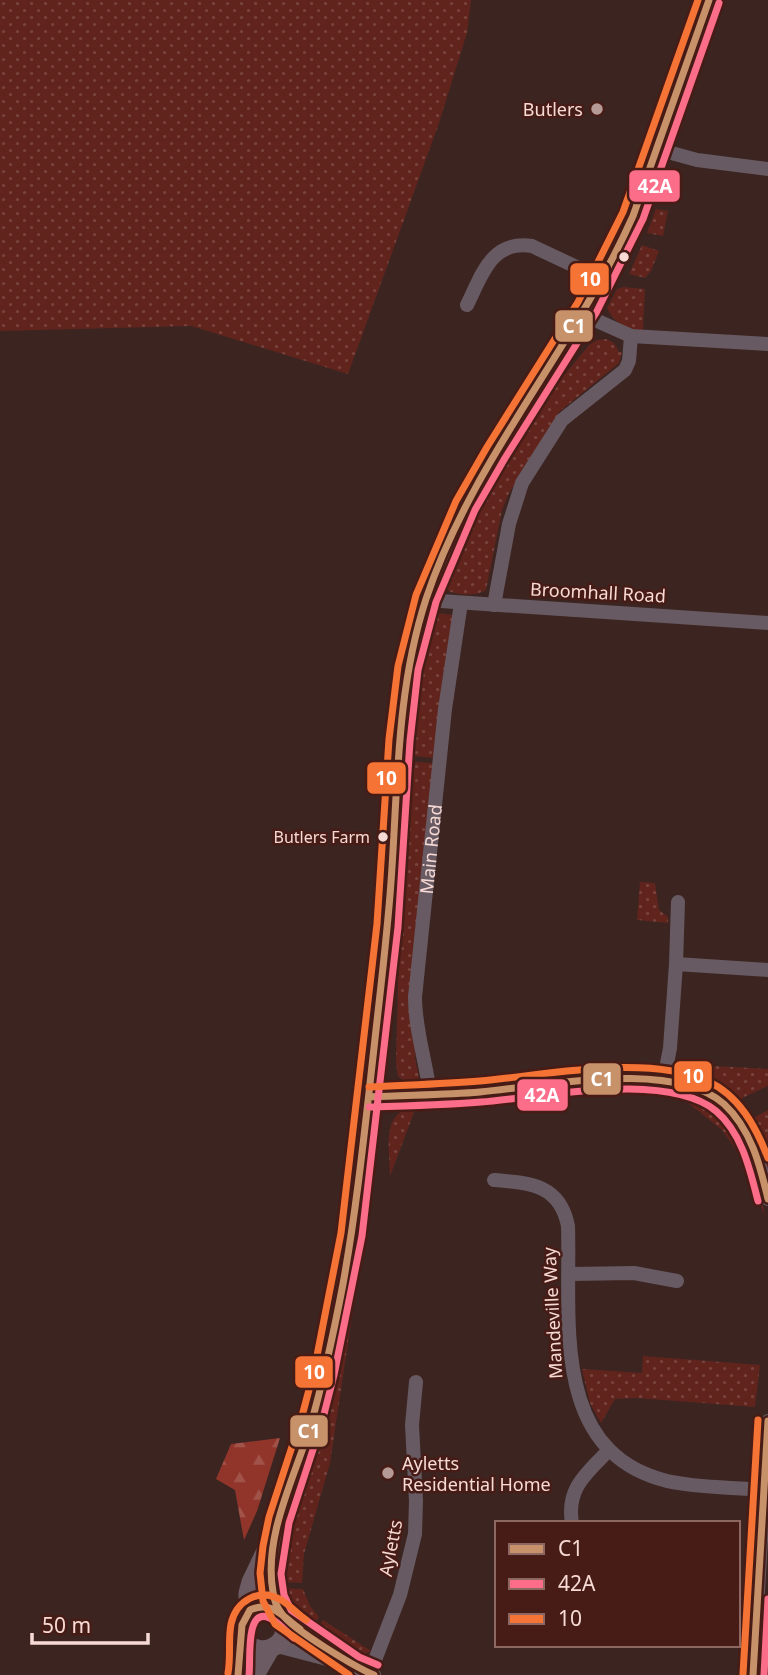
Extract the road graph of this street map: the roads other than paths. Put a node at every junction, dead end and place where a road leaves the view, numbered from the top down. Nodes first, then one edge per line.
1 (709, 0) edge
2 (657, 149) junction
3 (768, 170) edge
4 (604, 280) junction
5 (467, 305) dead end
6 (584, 315) junction
7 (631, 336) junction
8 (768, 344) edge
9 (426, 600) junction
10 (461, 603) junction
11 (494, 605) junction
12 (768, 623) edge
13 (678, 902) dead end
14 (676, 964) junction
15 (768, 970) edge
16 (664, 1079) junction
17 (430, 1094) junction
18 (369, 1097) junction
19 (495, 1180) dead end
20 (768, 1199) edge
21 (569, 1274) junction
22 (677, 1281) dead end
23 (416, 1382) dead end
24 (768, 1421) edge
25 (609, 1450) junction
26 (763, 1490) junction
27 (572, 1521) edge
28 (274, 1536) junction
29 (764, 1557) edge
30 (248, 1611) junction
31 (280, 1614) junction
32 (241, 1630) junction
33 (273, 1647) junction
34 (354, 1666) junction
35 (372, 1674) edge
36 (239, 1675) edge
37 (255, 1675) edge
38 (753, 1675) edge

1 - 2 main road, Main Road
2 - 3 street
2 - 4 main road, Main Road
4 - 5 street
4 - 6 main road, Main Road
6 - 7 street
6 - 9 main road, Main Road
7 - 8 street
7 - 11 street
9 - 10 street, Broomhall Road
9 - 18 main road, Main Road
10 - 11 street, Broomhall Road
10 - 17 street, Main Road
11 - 12 street, Broomhall Road
13 - 14 street
14 - 15 street
14 - 16 street
16 - 17 street
16 - 20 street
17 - 18 street
18 - 28 main road, Main Road
19 - 21 street, Mandeville Way
21 - 22 street
21 - 25 street, Mandeville Way
23 - 35 street, Ayletts
24 - 26 street
25 - 26 street, Mandeville Way
25 - 27 street
26 - 29 street
28 - 30 main road, Main Road
28 - 31 main road, Main Road
29 - 38 street
30 - 31 main road
30 - 32 main road, Main Road
31 - 33 main road, Main Road
31 - 34 street
32 - 33 main road
32 - 36 main road, Main Road
33 - 34 street
33 - 37 main road, Main Road
34 - 35 street

